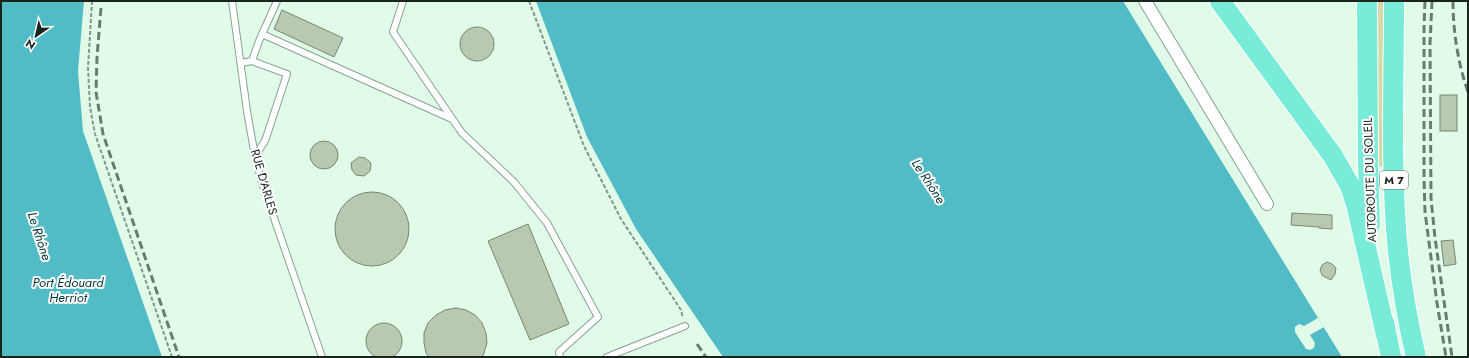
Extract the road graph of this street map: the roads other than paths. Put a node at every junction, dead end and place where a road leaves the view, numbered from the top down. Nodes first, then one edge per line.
1 (232, 1) edge
2 (277, 1) edge
3 (403, 1) edge
4 (1145, 1) edge
5 (1220, 1) edge
6 (1367, 1) edge
7 (1394, 1) edge
8 (1406, 1) edge
9 (262, 34) junction
10 (252, 61) junction
11 (241, 63) junction
12 (1394, 97) junction
13 (452, 119) junction
14 (256, 156) junction
15 (1267, 204) dead end
16 (685, 326) road end
17 (1386, 335) junction
18 (322, 357) edge
19 (560, 357) edge
20 (607, 357) edge
21 (1391, 357) edge
22 (1416, 357) edge

1 - 11 lane, RUE D'ARLES
2 - 9 lane
3 - 13 lane
4 - 15 street
5 - 17 highway
6 - 17 highway, AUTOROUTE DU SOLEIL / M 7
7 - 12 highway, AUTOROUTE DU SOLEIL / M 7
8 - 12 highway
9 - 10 lane
9 - 13 lane
10 - 11 lane
10 - 14 lane
11 - 14 lane, RUE D'ARLES
12 - 22 highway, AUTOROUTE DU SOLEIL / M 7
13 - 19 lane
14 - 18 lane, RUE D'ARLES
16 - 20 lane
17 - 21 highway, AUTOROUTE DU SOLEIL / M 7

